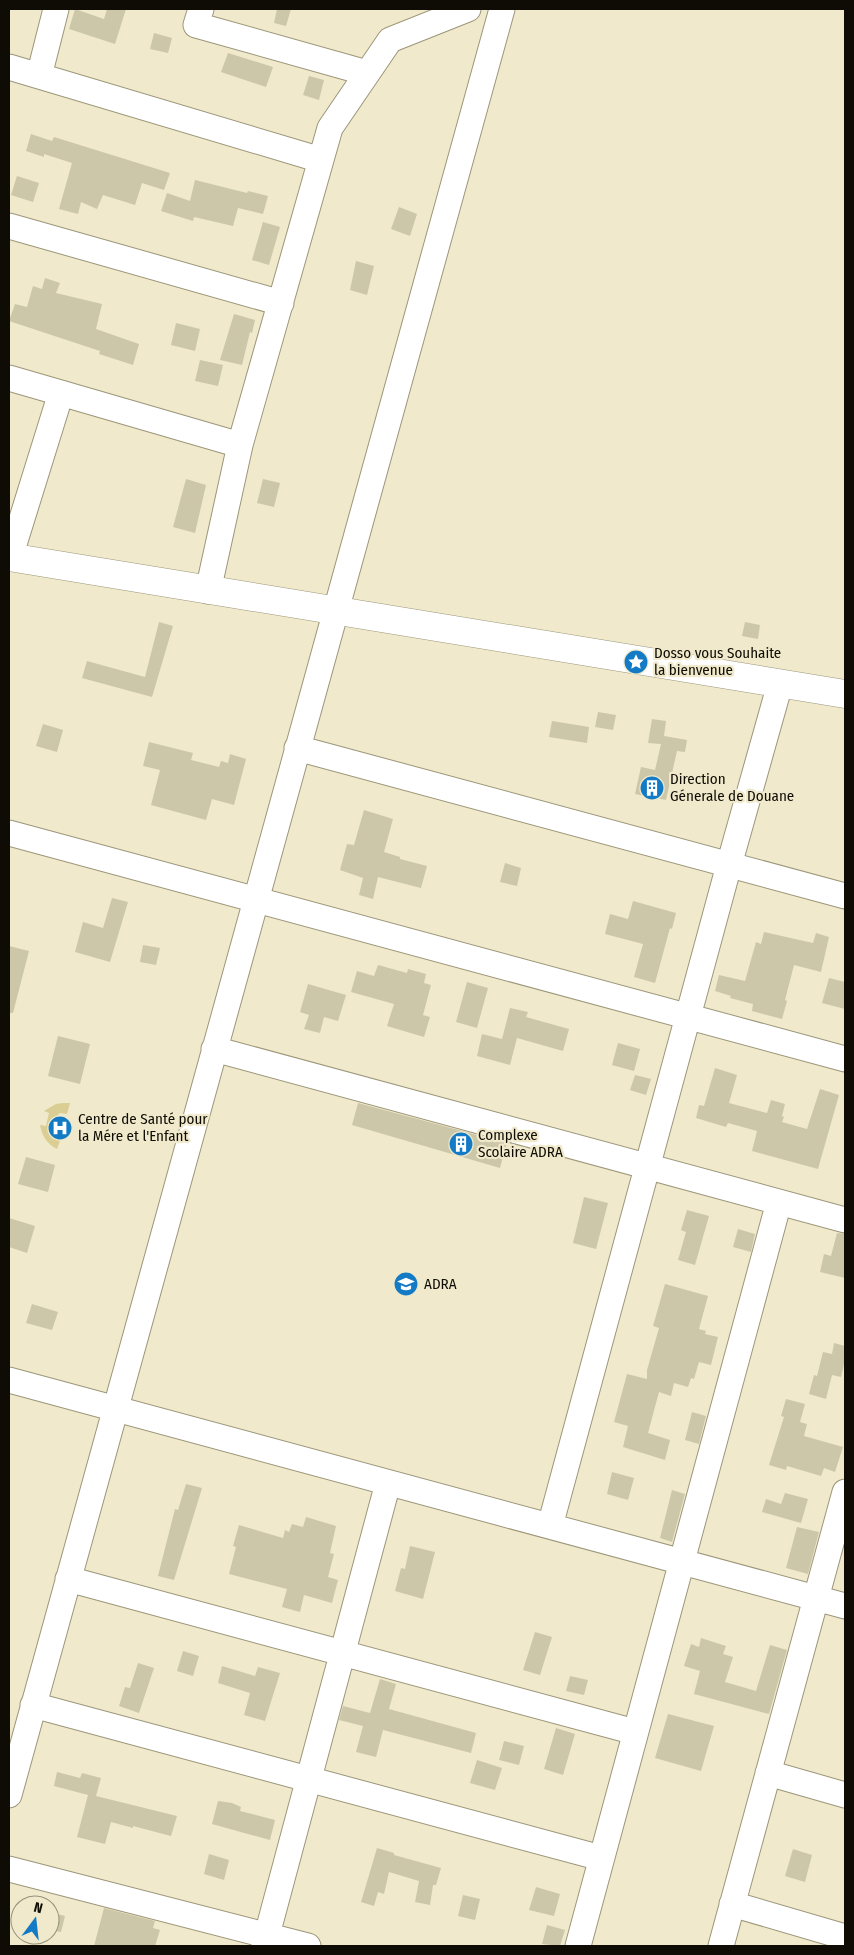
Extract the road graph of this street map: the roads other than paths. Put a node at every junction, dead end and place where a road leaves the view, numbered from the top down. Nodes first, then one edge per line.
1 (56, 9) edge
2 (201, 9) edge
3 (468, 9) edge
4 (502, 9) edge
5 (9, 67) edge
6 (367, 73) junction
7 (39, 76) junction
8 (321, 160) junction
9 (9, 226) edge
10 (280, 303) junction
11 (9, 378) edge
12 (61, 393) junction
13 (240, 445) junction
14 (10, 557) edge
15 (208, 591) junction
16 (334, 611) junction
17 (780, 684) junction
18 (845, 694) edge
19 (297, 748) junction
20 (9, 833) edge
21 (729, 865) junction
22 (845, 896) edge
23 (255, 900) junction
24 (688, 1016) junction
25 (214, 1049) junction
26 (845, 1059) edge
27 (647, 1166) junction
28 (779, 1202) junction
29 (845, 1220) edge
30 (9, 1380) edge
31 (114, 1409) junction
32 (388, 1483) junction
33 (845, 1492) edge
34 (550, 1526) junction
35 (681, 1562) junction
36 (68, 1579) junction
37 (816, 1598) junction
38 (845, 1606) edge
39 (342, 1653) junction
40 (33, 1704) junction
41 (635, 1732) junction
42 (768, 1773) junction
43 (308, 1779) junction
44 (9, 1795) edge
45 (845, 1795) edge
46 (601, 1858) junction
47 (9, 1870) edge
48 (732, 1904) junction
49 (845, 1938) edge
50 (266, 1941) edge
51 (308, 1946) edge
52 (578, 1946) edge
53 (721, 1946) edge

1 - 7 street
2 - 6 street
3 - 6 street
4 - 16 street
5 - 7 street
6 - 8 street
7 - 8 street
8 - 10 street
9 - 10 street
10 - 13 street
11 - 12 street
12 - 13 street
12 - 14 street
13 - 15 street
14 - 15 highway
15 - 16 highway
16 - 17 highway
16 - 19 street
17 - 18 highway
17 - 21 street
19 - 21 street
19 - 23 street
20 - 23 street
21 - 22 street
21 - 24 street
23 - 24 street
23 - 25 street
24 - 26 street
24 - 27 street
25 - 27 street
25 - 31 street
27 - 28 street
27 - 34 street
28 - 29 street
28 - 35 street
30 - 31 street
31 - 32 street
31 - 36 street
32 - 34 street
32 - 39 street
33 - 37 street
34 - 35 street
35 - 37 street
35 - 41 street
36 - 39 street
36 - 40 street
37 - 38 street
37 - 42 street
39 - 41 street
39 - 43 street
40 - 43 street
40 - 44 street
41 - 46 street
42 - 45 street
42 - 48 street
43 - 46 street
43 - 50 street
46 - 52 street
47 - 50 street
48 - 49 street
48 - 53 street
50 - 51 street

